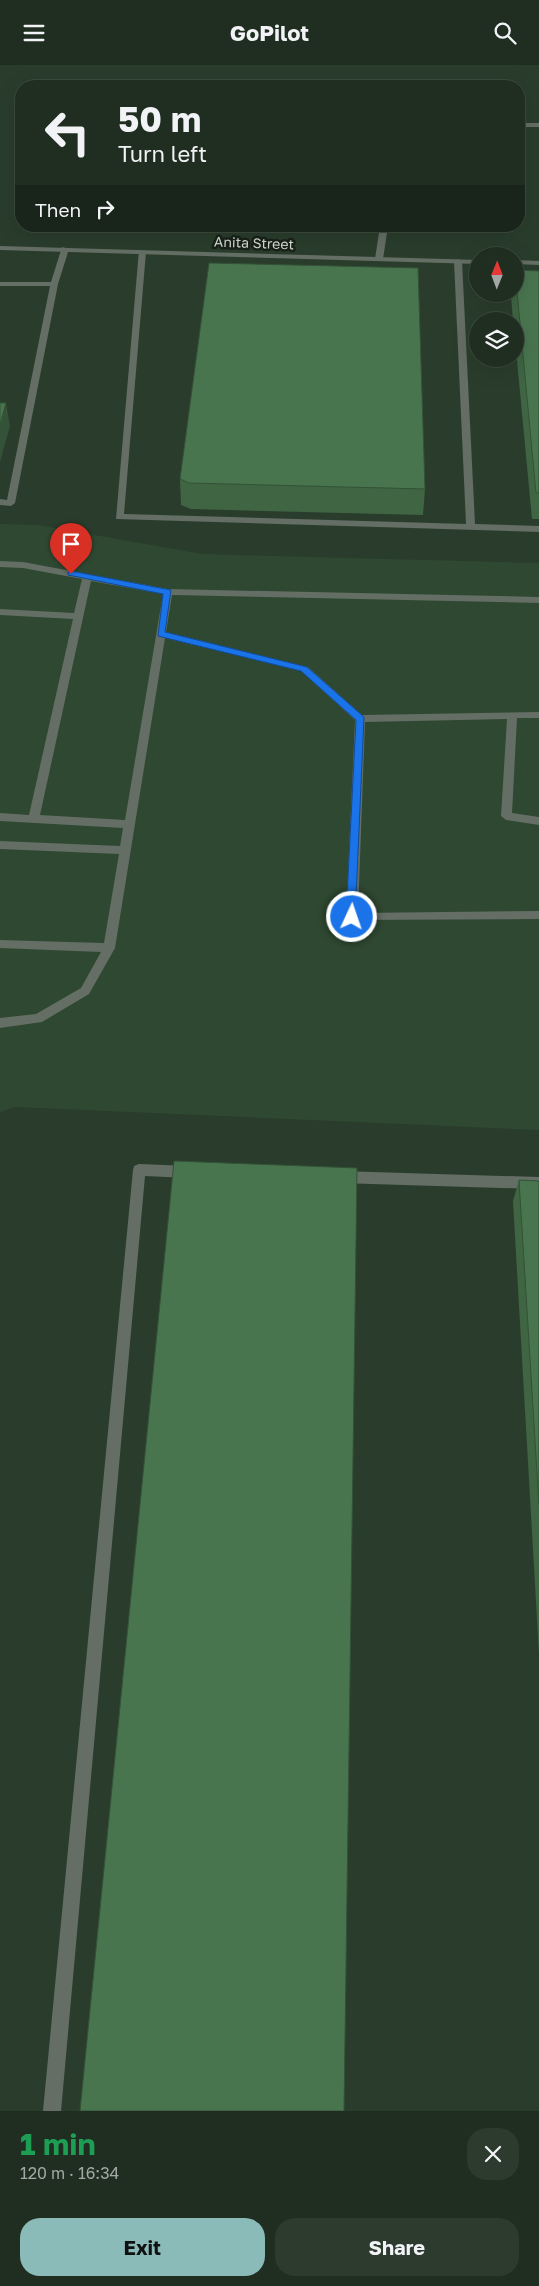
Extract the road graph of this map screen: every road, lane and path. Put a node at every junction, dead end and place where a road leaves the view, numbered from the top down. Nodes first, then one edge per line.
1 (525, 125) edge
2 (539, 125) edge
3 (383, 232) edge
4 (0, 247) edge
5 (66, 249) junction
6 (142, 252) junction
7 (379, 259) junction
8 (458, 261) junction
9 (469, 262) edge
10 (524, 262) edge
11 (539, 263) edge
12 (0, 284) edge
13 (54, 284) junction
14 (0, 502) edge
15 (471, 527) junction
16 (539, 529) edge
17 (0, 564) edge
18 (87, 577) junction
19 (168, 592) junction
20 (539, 600) edge
21 (0, 612) edge
22 (78, 616) junction
23 (161, 634) junction
24 (512, 715) junction
25 (539, 715) edge
26 (360, 719) junction
27 (0, 817) edge
28 (34, 819) junction
29 (539, 821) edge
30 (130, 824) junction
31 (0, 845) edge
32 (126, 850) junction
33 (539, 915) edge
34 (0, 944) edge
35 (109, 948) junction
36 (0, 1023) edge
37 (207, 1172) edge
38 (324, 1176) edge
39 (539, 1183) edge
40 (52, 2111) edge

1 - 2 street
3 - 7 street
4 - 5 street, Anita Street
5 - 6 street, Anita Street
5 - 13 street
6 - 7 street, Anita Street
6 - 15 street
7 - 8 street, Anita Street
8 - 9 street, Anita Street
8 - 15 street
10 - 11 street
12 - 13 street
13 - 14 street
15 - 16 street
17 - 18 street
18 - 19 street
18 - 22 street
19 - 20 street
19 - 23 street
21 - 22 street
22 - 28 street
23 - 26 street
23 - 30 street
24 - 25 street
24 - 26 street
24 - 29 street
26 - 33 street
27 - 28 street
28 - 30 street
30 - 32 street
31 - 32 street
32 - 35 street
34 - 35 street
35 - 36 street
37 - 40 street
38 - 39 street

